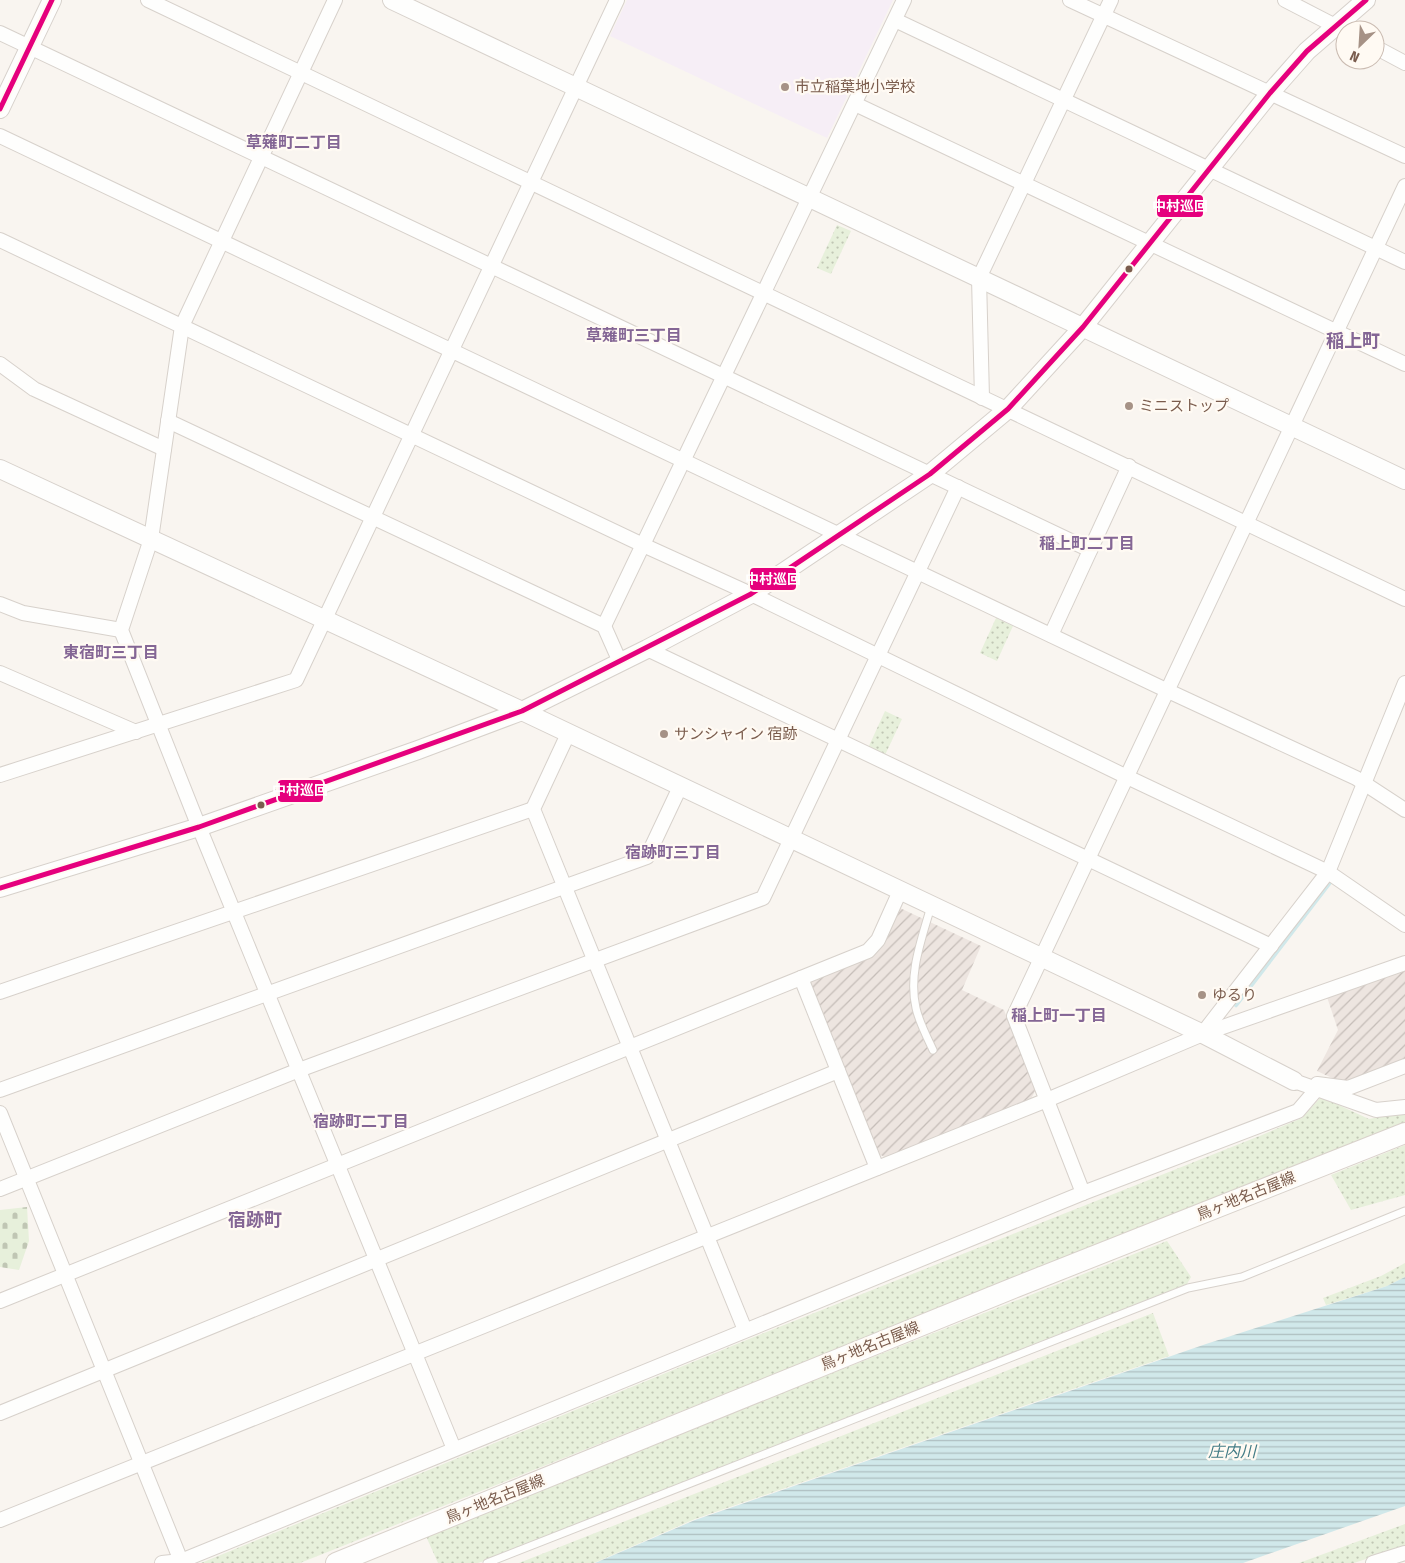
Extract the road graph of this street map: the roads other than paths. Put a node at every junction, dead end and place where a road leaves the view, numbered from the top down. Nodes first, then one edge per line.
1 (52, 0) edge
2 (148, 0) edge
3 (335, 0) edge
4 (392, 0) edge
5 (617, 0) edge
6 (904, 0) edge
7 (1070, 0) edge
8 (1111, 0) edge
9 (1285, 0) edge
10 (1366, 0) edge
11 (1104, 16) junction
12 (895, 20) junction
13 (1348, 20) edge
14 (1335, 26) edge
15 (0, 32) edge
16 (1335, 32) edge
17 (30, 47) junction
18 (1385, 52) edge
19 (1405, 63) edge
20 (301, 73) junction
21 (576, 87) junction
22 (1270, 93) junction
23 (1063, 100) junction
24 (855, 104) junction
25 (0, 109) edge
26 (0, 136) edge
27 (1405, 156) edge
28 (261, 157) junction
29 (1210, 170) junction
30 (530, 182) junction
31 (1024, 184) junction
32 (1405, 186) edge
33 (810, 198) junction
34 (0, 240) edge
35 (222, 241) junction
36 (1151, 244) junction
37 (1376, 248) junction
38 (1405, 262) edge
39 (491, 265) junction
40 (979, 278) junction
41 (764, 294) junction
42 (182, 326) junction
43 (1083, 327) junction
44 (1336, 332) junction
45 (452, 350) junction
46 (0, 364) edge
47 (1405, 364) edge
48 (724, 376) junction
49 (982, 398) junction
50 (1008, 409) junction
51 (168, 421) junction
52 (1292, 426) junction
53 (412, 434) junction
54 (164, 450) junction
55 (684, 460) junction
56 (1129, 466) junction
57 (0, 469) edge
58 (930, 474) junction
59 (1405, 480) edge
60 (958, 487) junction
61 (372, 517) junction
62 (1246, 522) junction
63 (840, 535) junction
64 (151, 539) junction
65 (643, 546) junction
66 (1090, 550) junction
67 (918, 572) junction
68 (751, 594) junction
69 (1405, 599) edge
70 (0, 604) edge
71 (324, 619) junction
72 (604, 626) junction
73 (121, 630) junction
74 (1051, 635) junction
75 (647, 649) junction
76 (878, 656) junction
77 (620, 662) junction
78 (0, 673) edge
79 (1405, 682) edge
80 (1166, 690) junction
81 (1402, 701) edge
82 (522, 711) junction
83 (159, 725) junction
84 (136, 732) junction
85 (568, 734) junction
86 (838, 740) junction
87 (0, 775) edge
88 (1125, 776) junction
89 (1364, 783) junction
90 (680, 787) junction
91 (533, 808) junction
92 (1405, 810) edge
93 (199, 827) junction
94 (790, 839) junction
95 (1087, 858) junction
96 (1328, 872) junction
97 (564, 885) junction
98 (0, 888) edge
99 (900, 891) junction
100 (931, 906) junction
101 (234, 913) junction
102 (1405, 925) edge
103 (1271, 946) junction
104 (1040, 957) junction
105 (594, 960) junction
106 (1405, 964) edge
107 (801, 978) junction
108 (0, 992) edge
109 (267, 993) junction
110 (1203, 1034) junction
111 (630, 1046) junction
112 (933, 1050) dead end
113 (1405, 1066) edge
114 (298, 1070) junction
115 (838, 1071) junction
116 (1294, 1081) junction
117 (0, 1090) edge
118 (1316, 1090) junction
119 (1047, 1100) junction
120 (1405, 1107) edge
121 (0, 1113) edge
122 (1405, 1133) edge
123 (668, 1142) junction
124 (337, 1165) junction
125 (877, 1168) junction
126 (26, 1179) junction
127 (0, 1189) edge
128 (1083, 1193) junction
129 (1405, 1211) edge
130 (707, 1236) junction
131 (377, 1260) junction
132 (66, 1275) junction
133 (0, 1301) edge
134 (745, 1330) junction
135 (415, 1354) junction
136 (104, 1370) junction
137 (0, 1412) edge
138 (454, 1449) junction
139 (141, 1463) junction
140 (0, 1520) edge
141 (1405, 1552) edge
142 (181, 1561) junction
143 (162, 1563) edge
144 (336, 1563) edge
145 (488, 1563) edge
146 (1373, 1563) edge

1 - 17 street
2 - 20 street
3 - 20 street
4 - 21 street
5 - 21 street
6 - 12 street
7 - 11 street
8 - 11 street
9 - 14 street
10 - 13 street
11 - 22 street
11 - 23 street
12 - 23 street
12 - 24 street
15 - 17 street
16 - 22 street
17 - 25 street
17 - 28 street
18 - 19 street
20 - 28 street
20 - 30 street
21 - 30 street
21 - 33 street
22 - 27 street
22 - 29 street
23 - 29 street
23 - 31 street
24 - 31 street
24 - 33 street
26 - 35 street
28 - 35 street
28 - 39 street
29 - 36 street
29 - 37 street
30 - 39 street
30 - 41 street
31 - 36 street
31 - 40 street
32 - 37 street
33 - 40 street
33 - 41 street
34 - 42 street
35 - 42 street
35 - 45 street
36 - 43 street
36 - 44 street
37 - 38 street
37 - 44 street
39 - 45 street
39 - 48 street
40 - 43 street
40 - 49 street
41 - 48 street
41 - 49 street
42 - 51 street
42 - 53 street
43 - 50 street
43 - 52 street
44 - 47 street
44 - 52 street
45 - 53 street
45 - 55 street
46 - 54 street
48 - 55 street
48 - 58 street
49 - 50 street
50 - 56 street
50 - 58 street
51 - 54 street
51 - 61 street
52 - 59 street
52 - 62 street
53 - 61 street
53 - 65 street
54 - 64 street
55 - 63 street
55 - 65 street
56 - 62 street
56 - 66 street
57 - 64 street
58 - 60 street
58 - 63 street
60 - 66 street
60 - 67 street
61 - 71 street
61 - 72 street
62 - 69 street
62 - 80 street
63 - 67 street
63 - 68 street
64 - 71 street
64 - 73 street
65 - 68 street
65 - 72 street
66 - 74 street
67 - 74 street
67 - 76 street
68 - 75 street
68 - 76 street
70 - 73 street
71 - 82 street
71 - 83 street
72 - 77 street
73 - 83 street
74 - 80 street
75 - 77 street
75 - 86 street
76 - 86 street
76 - 88 street
77 - 82 street
78 - 84 street
79 - 81 street
80 - 88 street
80 - 89 street
81 - 89 street
82 - 85 street
82 - 93 street
83 - 84 street
83 - 93 street
84 - 87 street
85 - 90 street
85 - 91 street
86 - 94 street
86 - 95 street
88 - 95 street
88 - 96 street
89 - 92 street
89 - 96 street
90 - 94 street
90 - 97 street
91 - 97 street
91 - 101 street
93 - 98 street
93 - 101 street
94 - 99 street
94 - 105 street
95 - 103 street
95 - 104 street
96 - 102 street
96 - 103 street
97 - 105 street
97 - 109 street
99 - 100 street
99 - 107 street
100 - 104 street
100 - 112 lane
101 - 108 street
101 - 109 street
103 - 110 street
104 - 110 street
104 - 119 street
105 - 111 street
105 - 114 street
106 - 110 street
107 - 111 street
107 - 115 street
109 - 114 street
109 - 117 street
110 - 116 street
110 - 119 street
111 - 123 street
111 - 124 street
113 - 116 street
114 - 124 street
114 - 126 street
115 - 123 street
115 - 125 street
116 - 118 street
118 - 120 street
118 - 128 street
119 - 125 street
119 - 128 street
121 - 126 street
122 - 144 main road, 鳥ヶ地名古屋線
123 - 130 street
123 - 131 street
124 - 131 street
124 - 132 street
125 - 130 street
126 - 127 street
126 - 132 street
128 - 134 street
129 - 145 lane
130 - 134 street
130 - 135 street
131 - 135 street
131 - 136 street
132 - 133 street
132 - 136 street
134 - 138 street
135 - 138 street
135 - 139 street
136 - 137 street
136 - 139 street
138 - 142 street
139 - 140 street
139 - 142 street
141 - 146 street
142 - 143 street

